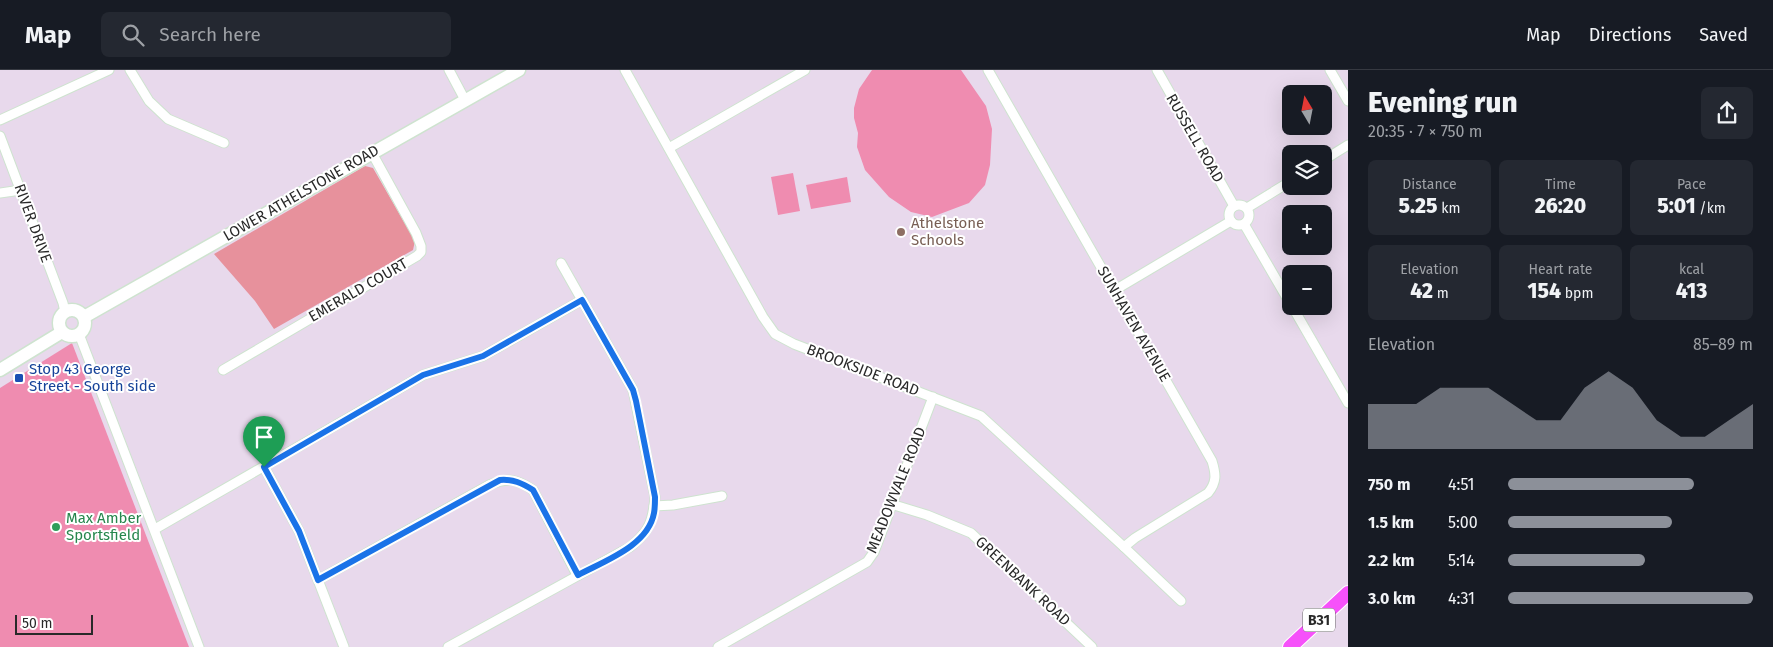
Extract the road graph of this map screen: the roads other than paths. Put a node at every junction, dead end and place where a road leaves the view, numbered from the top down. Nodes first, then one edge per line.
1 (109, 70) edge
2 (130, 70) edge
3 (449, 70) edge
4 (519, 70) edge
5 (625, 70) edge
6 (805, 70) edge
7 (988, 70) edge
8 (1156, 70) edge
9 (1330, 70) edge
10 (465, 100) junction
11 (1348, 101) edge
12 (0, 120) edge
13 (0, 136) edge
14 (224, 143) dead end
15 (1348, 145) edge
16 (669, 148) junction
17 (372, 153) junction
18 (1332, 155) edge
19 (1282, 187) edge
20 (21, 190) junction
21 (0, 193) edge
22 (1234, 206) junction
23 (1247, 208) junction
24 (1232, 221) junction
25 (1244, 224) junction
26 (561, 263) dead end
27 (1282, 288) edge
28 (1115, 290) junction
29 (582, 300) junction
30 (65, 312) junction
31 (1298, 315) edge
32 (84, 318) junction
33 (62, 332) junction
34 (79, 334) junction
35 (0, 370) edge
36 (224, 370) dead end
37 (932, 397) junction
38 (1348, 403) edge
39 (264, 467) junction
40 (722, 496) dead end
41 (891, 504) junction
42 (654, 506) junction
43 (155, 529) junction
44 (1124, 546) junction
45 (578, 575) junction
46 (318, 580) junction
47 (1348, 594) edge
48 (1181, 601) dead end
49 (1348, 606) edge
50 (200, 647) edge
51 (344, 647) edge
52 (448, 647) edge
53 (718, 647) edge
54 (1092, 647) edge
55 (1290, 647) edge
56 (1304, 647) edge

1 - 12 street
2 - 14 street
3 - 10 street
4 - 10 street, LOWER ATHELSTONE ROAD
5 - 16 street, BROOKSIDE ROAD
6 - 16 street
7 - 28 street, SUNHAVEN AVENUE
8 - 22 street, RUSSELL ROAD
9 - 11 street
10 - 17 street, LOWER ATHELSTONE ROAD
13 - 20 street, RIVER DRIVE
15 - 18 street
16 - 37 street, BROOKSIDE ROAD
17 - 32 street, LOWER ATHELSTONE ROAD
17 - 36 street, EMERALD COURT
19 - 23 street
20 - 21 street
20 - 30 street, RIVER DRIVE
22 - 23 street
22 - 24 street
23 - 25 street
24 - 25 street
24 - 28 street
25 - 27 street
26 - 29 street
28 - 44 street, SUNHAVEN AVENUE
29 - 39 street
29 - 42 street
30 - 32 street
30 - 33 street
31 - 38 street
32 - 34 street
33 - 34 street
33 - 35 street
34 - 43 street
37 - 41 street, MEADOWVALE ROAD
37 - 44 street, BROOKSIDE ROAD
39 - 43 street
39 - 46 street
40 - 42 street
41 - 53 street, MEADOWVALE ROAD
41 - 54 street, GREENBANK ROAD
42 - 45 street
43 - 50 street
44 - 48 street, BROOKSIDE ROAD
45 - 46 street
45 - 52 street
46 - 51 street
47 - 55 main road, B31
49 - 56 main road, B31

